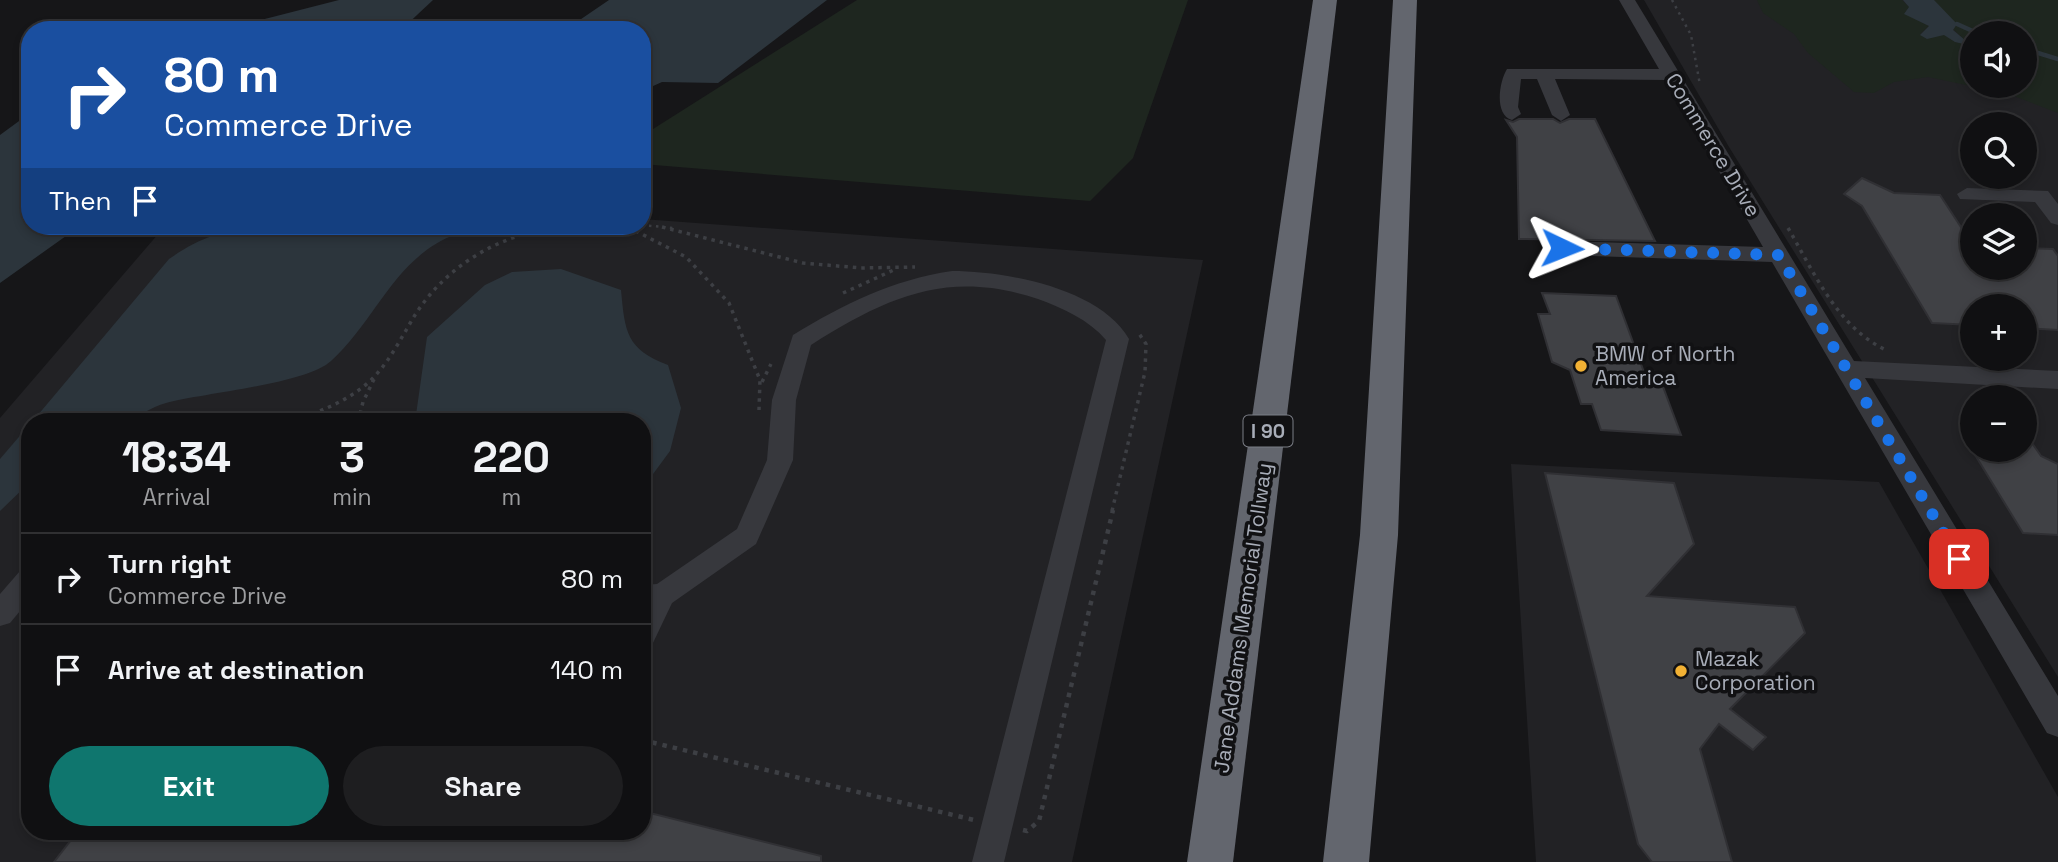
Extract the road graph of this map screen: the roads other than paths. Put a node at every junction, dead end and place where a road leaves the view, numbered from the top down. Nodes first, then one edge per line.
1 (1325, 0) edge
2 (1405, 0) edge
3 (1627, 0) edge
4 (1544, 74) junction
5 (1671, 75) junction
6 (1512, 114) dead end
7 (1561, 115) dead end
8 (1967, 194) dead end
9 (2058, 218) edge
10 (1562, 248) dead end
11 (1779, 255) junction
12 (1849, 369) junction
13 (2058, 380) edge
14 (21, 590) edge
15 (652, 596) edge
16 (0, 614) edge
17 (2058, 723) edge
18 (988, 862) edge
19 (1210, 862) edge
20 (1346, 862) edge

1 - 19 highway, Jane Addams Memorial Tollway / I 90
2 - 20 highway
3 - 5 street, Commerce Drive
4 - 5 street
4 - 6 street
4 - 7 street
5 - 11 street, Commerce Drive
8 - 9 street
10 - 11 street
11 - 12 street, Commerce Drive
12 - 13 street
12 - 17 street, Commerce Drive
14 - 16 street
15 - 18 street

